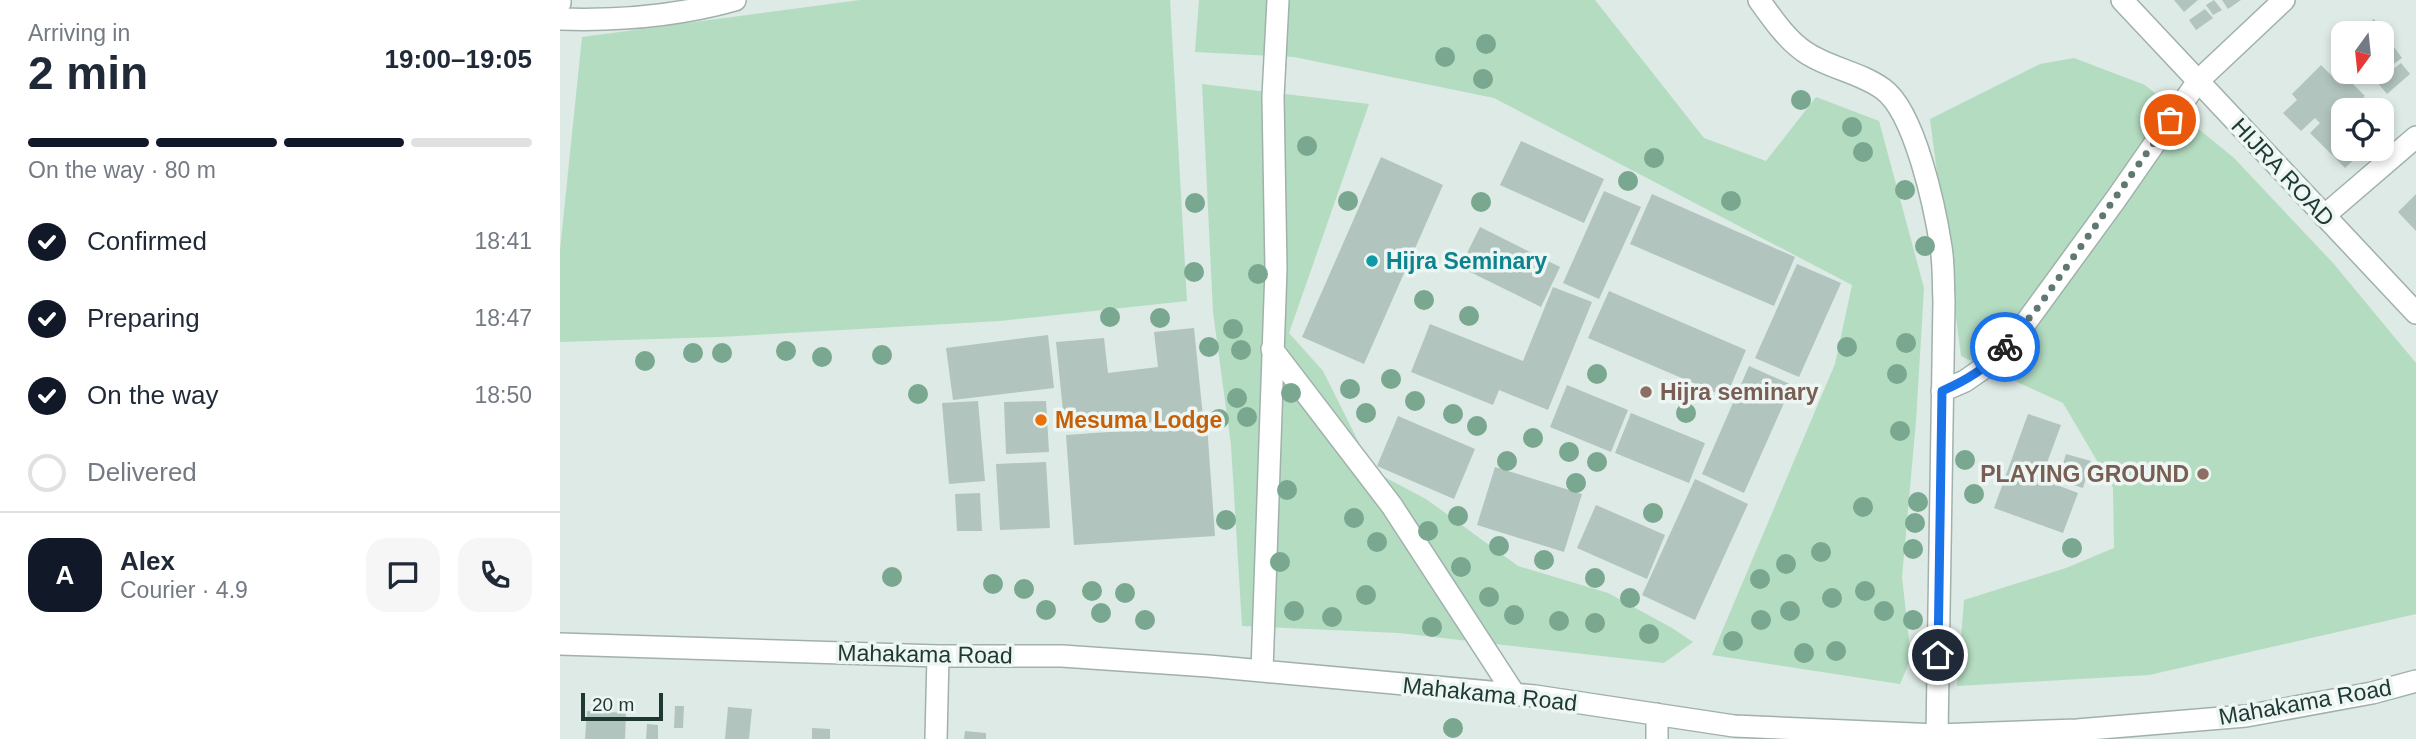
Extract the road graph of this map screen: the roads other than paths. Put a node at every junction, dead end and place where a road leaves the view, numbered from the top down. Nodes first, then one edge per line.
1 (735, 0) edge
2 (1278, 0) edge
3 (1759, 0) edge
4 (2122, 0) edge
5 (2284, 0) edge
6 (560, 19) edge
7 (2198, 81) junction
8 (2416, 137) edge
9 (2324, 216) junction
10 (2416, 313) edge
11 (1272, 349) junction
12 (1942, 391) junction
13 (560, 644) edge
14 (938, 656) junction
15 (1262, 671) junction
16 (2416, 681) edge
17 (1515, 695) junction
18 (1657, 713) junction
19 (1937, 735) junction
20 (936, 739) edge
21 (1657, 739) edge

1 - 6 street
2 - 11 street
3 - 12 street
4 - 7 street, HIJRA ROAD
5 - 7 street
7 - 9 street, HIJRA ROAD
7 - 12 street
8 - 9 street
9 - 10 street, HIJRA ROAD
11 - 15 street
11 - 17 street
12 - 19 street
13 - 14 street, Mahakama Road
14 - 15 street, Mahakama Road
14 - 20 street
15 - 17 street, Mahakama Road
16 - 19 street, Mahakama Road
17 - 18 street, Mahakama Road
18 - 19 street, Mahakama Road
18 - 21 street

